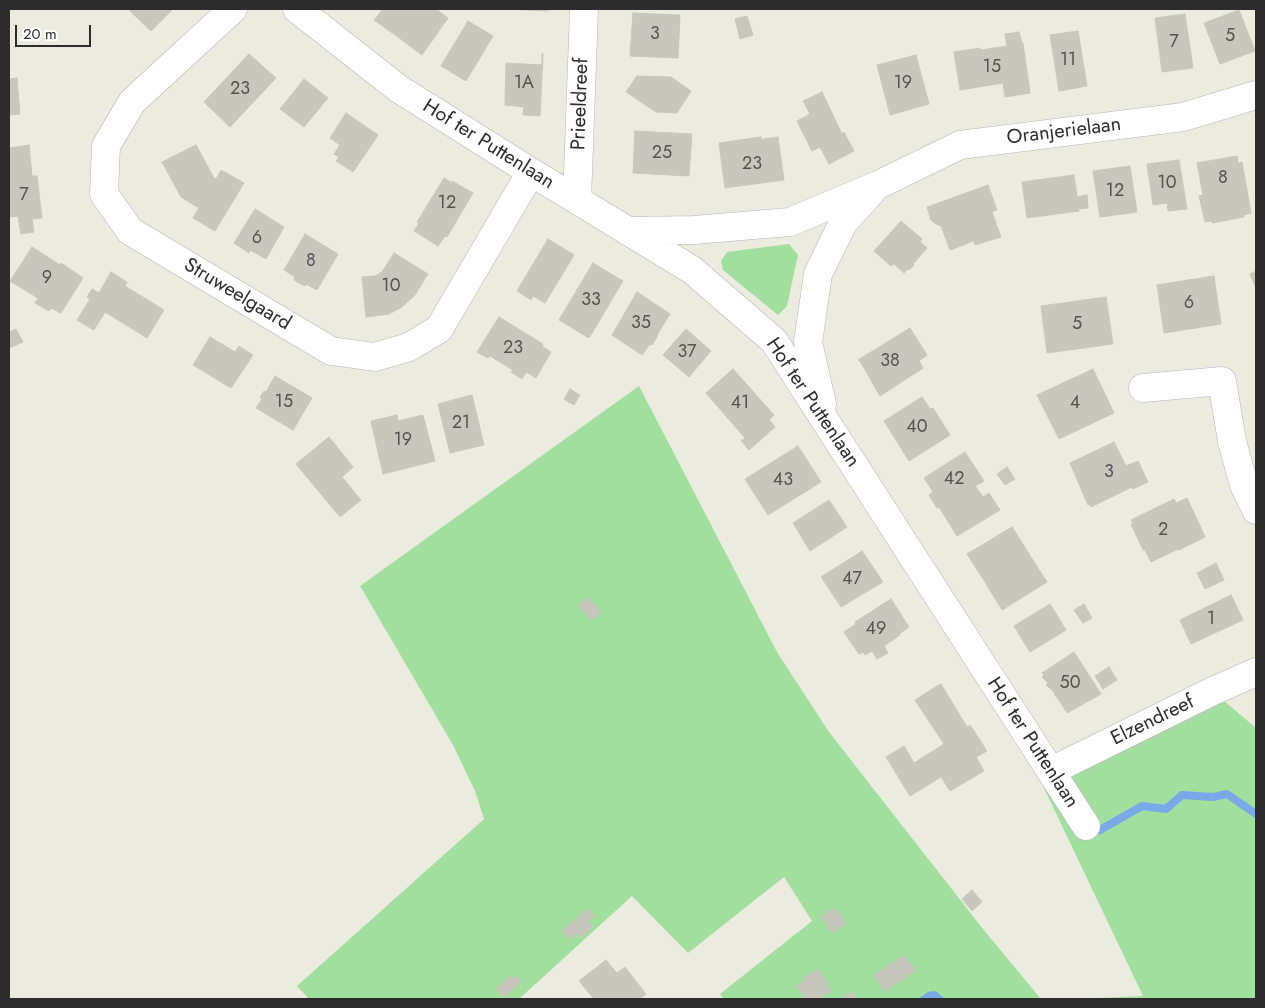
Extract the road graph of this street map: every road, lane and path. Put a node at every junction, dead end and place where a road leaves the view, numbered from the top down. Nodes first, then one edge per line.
1 (233, 9) edge
2 (297, 9) edge
3 (584, 9) edge
4 (1256, 95) edge
5 (531, 172) junction
6 (878, 185) junction
7 (577, 200) junction
8 (627, 230) junction
9 (1143, 388) dead end
10 (826, 421) junction
11 (1256, 510) edge
12 (1256, 672) edge
13 (1051, 771) junction
14 (1086, 826) dead end

1 - 5 street, Struweelgaard
2 - 5 street, Hof ter Puttenlaan
3 - 7 street, Prieeldreef
4 - 6 street, Oranjerielaan
5 - 7 street, Hof ter Puttenlaan
6 - 8 street, Oranjerielaan
6 - 10 street, Oranjerielaan
7 - 8 street, Hof ter Puttenlaan
8 - 10 street, Hof ter Puttenlaan
9 - 11 street
10 - 13 street, Hof ter Puttenlaan
12 - 13 street, Elzendreef
13 - 14 street, Hof ter Puttenlaan

